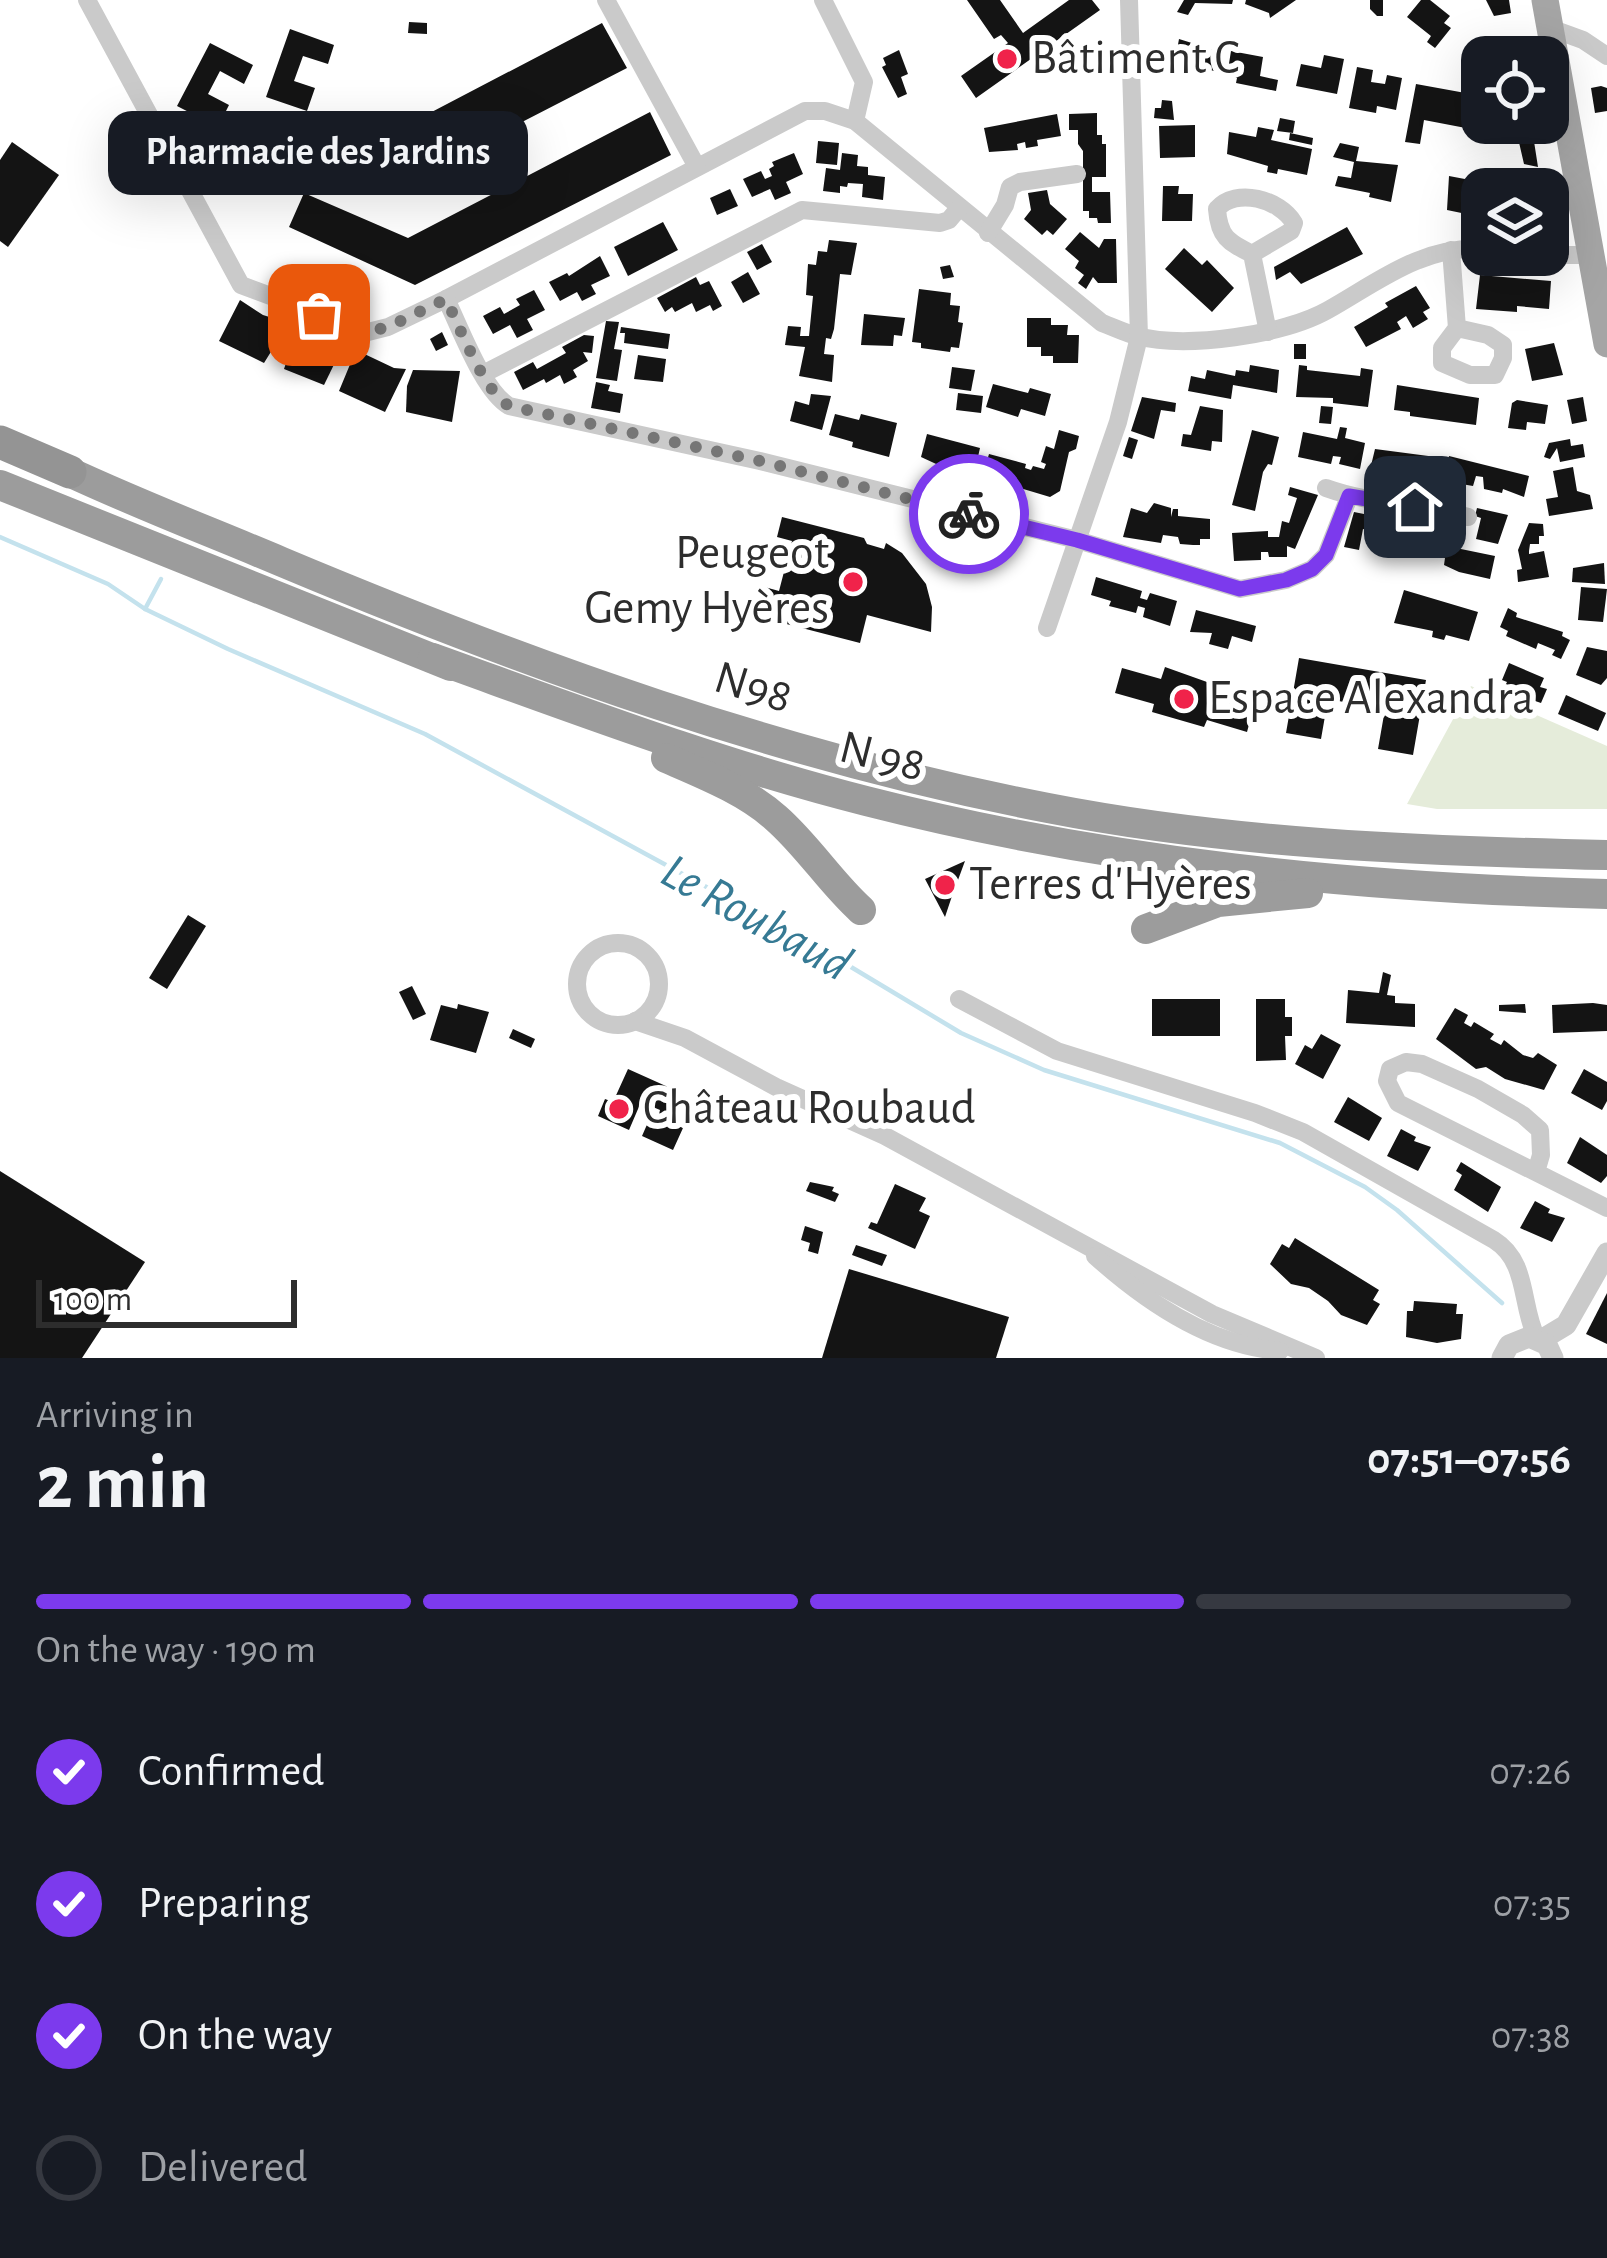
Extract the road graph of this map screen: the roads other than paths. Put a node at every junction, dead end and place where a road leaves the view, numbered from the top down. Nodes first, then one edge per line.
1 (87, 0) edge
2 (606, 0) edge
3 (823, 0) edge
4 (1129, 0) edge
5 (1545, 0) edge
6 (1550, 28) junction
7 (1607, 56) edge
8 (855, 121) junction
9 (697, 167) junction
10 (1077, 174) dead end
11 (959, 208) junction
12 (988, 233) junction
13 (1451, 250) junction
14 (1461, 250) edge
15 (1252, 254) dead end
16 (1569, 254) edge
17 (1591, 255) junction
18 (1602, 290) edge
19 (446, 299) junction
20 (1456, 328) dead end
21 (1268, 332) junction
22 (1139, 337) junction
23 (1607, 344) edge
24 (484, 374) junction
25 (0, 440) edge
26 (70, 472) joint
27 (0, 482) edge
28 (1325, 488) dead end
29 (1349, 496) junction
30 (1468, 517) dead end
31 (1077, 540) junction
32 (1047, 628) dead end
33 (433, 658) junction
34 (1607, 855) edge
35 (1464, 890) junction
36 (1607, 894) edge
37 (862, 910) dead end
38 (1146, 929) dead end
39 (660, 986) junction
40 (959, 999) dead end
41 (635, 1022) junction
42 (685, 1038) junction
43 (1536, 1172) junction
44 (1607, 1208) edge
45 (1607, 1253) edge
46 (1523, 1305) junction
47 (1544, 1346) edge
48 (1306, 1355) edge
49 (1504, 1355) edge

1 - 19 street
2 - 9 street
3 - 8 street
4 - 22 street
5 - 6 main road
6 - 7 street
6 - 17 main road
8 - 9 street
8 - 11 street
9 - 19 street
10 - 12 street
11 - 12 street
11 - 24 street
12 - 22 street
13 - 14 street
13 - 20 street
13 - 21 street
15 - 21 street
16 - 17 street
17 - 18 main road
18 - 23 main road
19 - 24 street
21 - 22 street
22 - 31 street
24 - 31 street
25 - 26 highway
26 - 34 highway, N98 / N 98
27 - 33 highway
28 - 29 street
29 - 30 street
29 - 31 street
31 - 32 street
33 - 35 highway, N 98
33 - 37 highway
35 - 36 highway
35 - 38 highway
39 - 41 street
39 - 41 street
39 - 42 street
40 - 46 street
41 - 42 street
42 - 48 street
43 - 43 street
43 - 44 street
45 - 47 street
46 - 47 street
46 - 49 street
47 - 49 street

